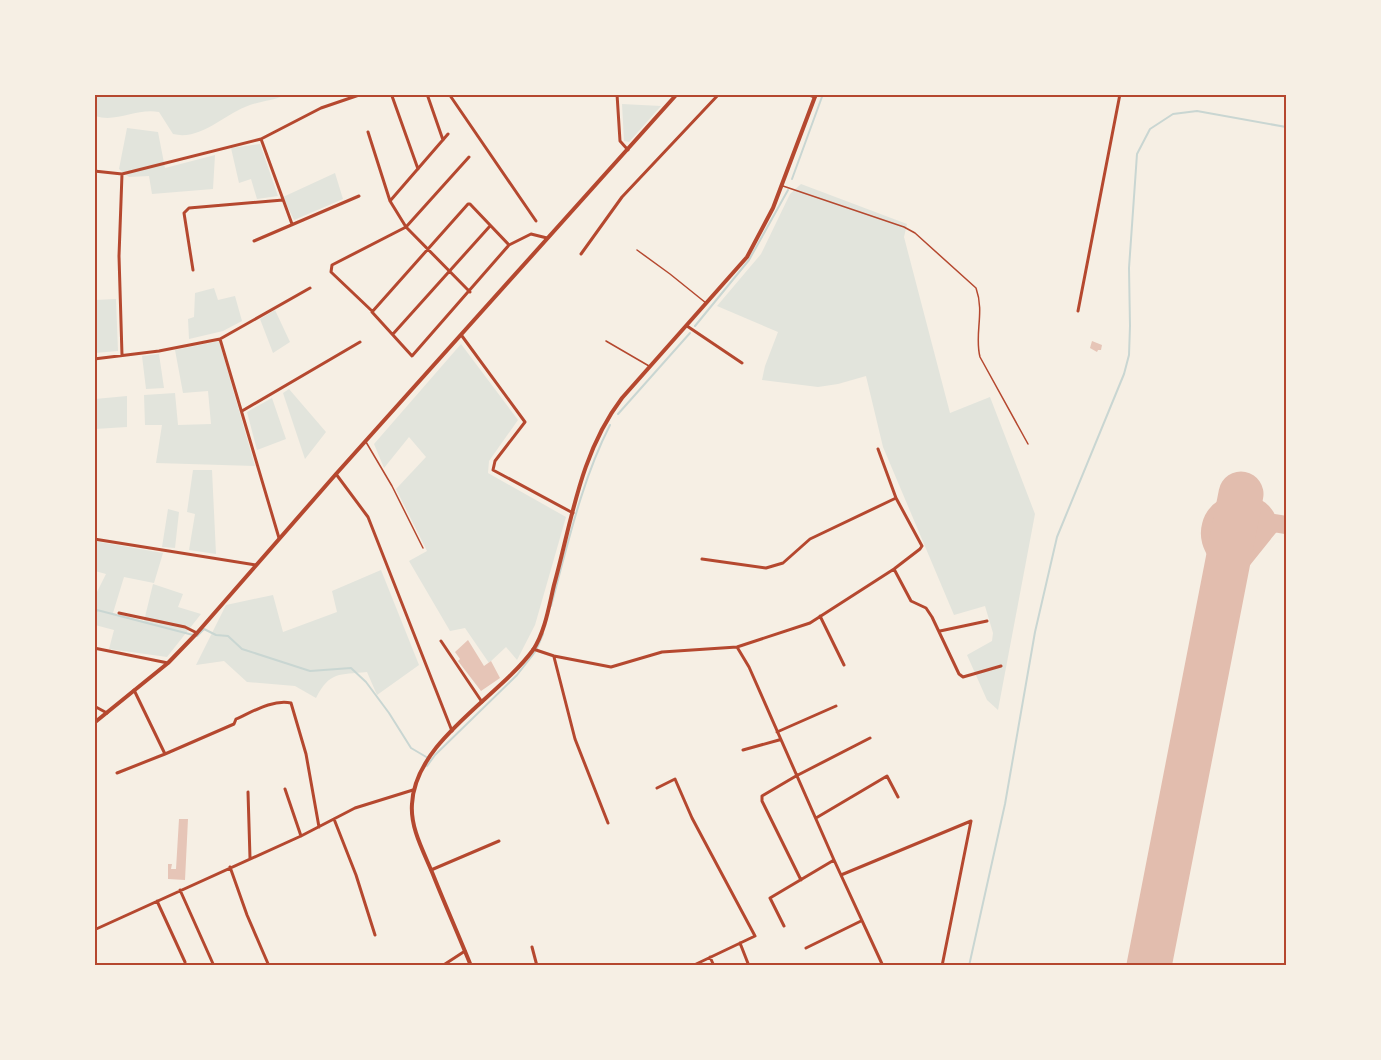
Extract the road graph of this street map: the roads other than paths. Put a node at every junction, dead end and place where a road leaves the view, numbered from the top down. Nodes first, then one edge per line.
1 (362, 94) edge
2 (427, 94) edge
3 (449, 94) edge
4 (617, 94) edge
5 (677, 94) edge
6 (719, 94) edge
7 (806, 94) edge
8 (1120, 94) edge
9 (392, 96) dead end
10 (816, 96) edge
11 (368, 132) dead end
12 (448, 134) dead end
13 (261, 139) junction
14 (443, 140) junction
15 (628, 150) junction
16 (469, 157) dead end
17 (418, 169) junction
18 (94, 171) edge
19 (122, 174) junction
20 (782, 186) junction
21 (359, 196) dead end
22 (282, 200) junction
23 (390, 201) junction
24 (536, 221) dead end
25 (292, 224) junction
26 (490, 225) junction
27 (406, 227) junction
28 (548, 238) junction
29 (254, 241) dead end
30 (509, 245) junction
31 (429, 250) junction
32 (638, 250) dead end
33 (581, 254) dead end
34 (193, 270) dead end
35 (449, 271) junction
36 (310, 288) dead end
37 (470, 292) junction
38 (707, 304) junction
39 (1078, 311) dead end
40 (372, 312) junction
41 (687, 326) junction
42 (393, 334) junction
43 (462, 336) junction
44 (220, 339) junction
45 (606, 341) dead end
46 (360, 342) dead end
47 (122, 355) junction
48 (94, 358) edge
49 (742, 363) dead end
50 (650, 367) junction
51 (242, 411) junction
52 (366, 441) junction
53 (1028, 444) dead end
54 (878, 449) dead end
55 (336, 474) junction
56 (896, 498) junction
57 (573, 513) junction
58 (94, 539) edge
59 (280, 540) junction
60 (423, 548) dead end
61 (702, 559) dead end
62 (257, 565) junction
63 (894, 569) junction
64 (119, 613) dead end
65 (820, 616) junction
66 (987, 621) dead end
67 (940, 631) junction
68 (195, 635) junction
69 (441, 641) dead end
70 (737, 647) junction
71 (94, 648) edge
72 (533, 649) junction
73 (554, 656) junction
74 (168, 663) junction
75 (844, 665) dead end
76 (1001, 666) dead end
77 (134, 690) junction
78 (482, 702) junction
79 (94, 706) edge
80 (836, 706) dead end
81 (107, 712) junction
82 (94, 723) edge
83 (452, 730) junction
84 (777, 732) junction
85 (870, 738) dead end
86 (780, 740) junction
87 (743, 750) dead end
88 (165, 754) junction
89 (117, 773) dead end
90 (796, 776) junction
91 (657, 788) dead end
92 (285, 789) dead end
93 (413, 790) junction
94 (248, 792) dead end
95 (898, 797) dead end
96 (816, 818) junction
97 (334, 819) junction
98 (608, 823) dead end
99 (319, 827) junction
100 (301, 836) junction
101 (500, 841) dead end
102 (250, 858) junction
103 (834, 860) junction
104 (230, 867) junction
105 (431, 870) junction
106 (841, 875) junction
107 (801, 880) junction
108 (180, 890) junction
109 (157, 901) junction
110 (861, 921) junction
111 (784, 926) dead end
112 (94, 930) edge
113 (375, 935) dead end
114 (740, 943) junction
115 (532, 947) dead end
116 (806, 948) dead end
117 (465, 951) junction
118 (710, 957) junction
119 (184, 962) dead end
120 (214, 966) edge
121 (269, 966) edge
122 (442, 966) edge
123 (471, 966) edge
124 (537, 966) edge
125 (692, 966) edge
126 (714, 966) edge
127 (749, 966) edge
128 (883, 966) edge
129 (942, 966) edge

1 - 13 street
2 - 14 street
3 - 24 street
4 - 15 street
5 - 15 main road
6 - 33 street
7 - 10 street
8 - 39 street
9 - 17 street
10 - 20 main road
11 - 23 street
12 - 14 street
13 - 19 street
13 - 22 street
14 - 17 street
15 - 28 main road
16 - 27 street
17 - 23 street
18 - 19 street
19 - 47 street
20 - 38 main road
20 - 53 lane
21 - 25 street
22 - 25 street
22 - 34 street
23 - 27 street
25 - 29 street
26 - 30 street
26 - 31 street
26 - 35 street
27 - 31 street
27 - 40 street
28 - 30 street
28 - 43 main road
30 - 37 street
31 - 35 street
31 - 40 street
32 - 38 lane
35 - 37 street
35 - 42 street
36 - 44 street
37 - 42 street
38 - 41 main road
40 - 42 street
41 - 49 street
41 - 50 main road
43 - 52 main road
43 - 57 street
44 - 47 street
44 - 51 street
45 - 50 lane
46 - 51 street
47 - 48 street
50 - 57 main road
51 - 59 street
52 - 55 main road
52 - 60 lane
54 - 56 street
55 - 59 main road
55 - 83 street
56 - 61 street
56 - 63 street
57 - 72 main road
58 - 62 street
59 - 62 main road
62 - 68 main road
63 - 65 street
63 - 67 street
64 - 68 street
65 - 70 street
65 - 75 street
66 - 67 street
67 - 76 street
68 - 74 main road
69 - 78 street
70 - 73 street
70 - 84 street
71 - 74 street
72 - 73 street
72 - 78 main road
73 - 98 street
74 - 77 main road
77 - 81 main road
77 - 88 street
78 - 83 main road
79 - 81 street
80 - 84 street
81 - 82 main road
83 - 93 main road
84 - 86 street
85 - 90 street
86 - 87 street
86 - 90 street
88 - 89 street
88 - 99 street
90 - 96 street
90 - 107 street
91 - 114 street
92 - 100 street
93 - 97 street
93 - 105 main road
94 - 102 street
95 - 96 street
96 - 103 street
97 - 99 street
97 - 113 street
99 - 100 street
100 - 102 street
101 - 105 street
102 - 104 street
103 - 106 street
103 - 107 street
104 - 108 street
104 - 121 street
105 - 117 main road
106 - 110 street
106 - 129 street
107 - 111 street
108 - 109 street
108 - 120 street
109 - 112 street
109 - 119 street
110 - 116 street
110 - 128 street
114 - 118 street
114 - 127 street
115 - 124 street
117 - 122 street
117 - 123 main road
118 - 125 street
118 - 126 street

